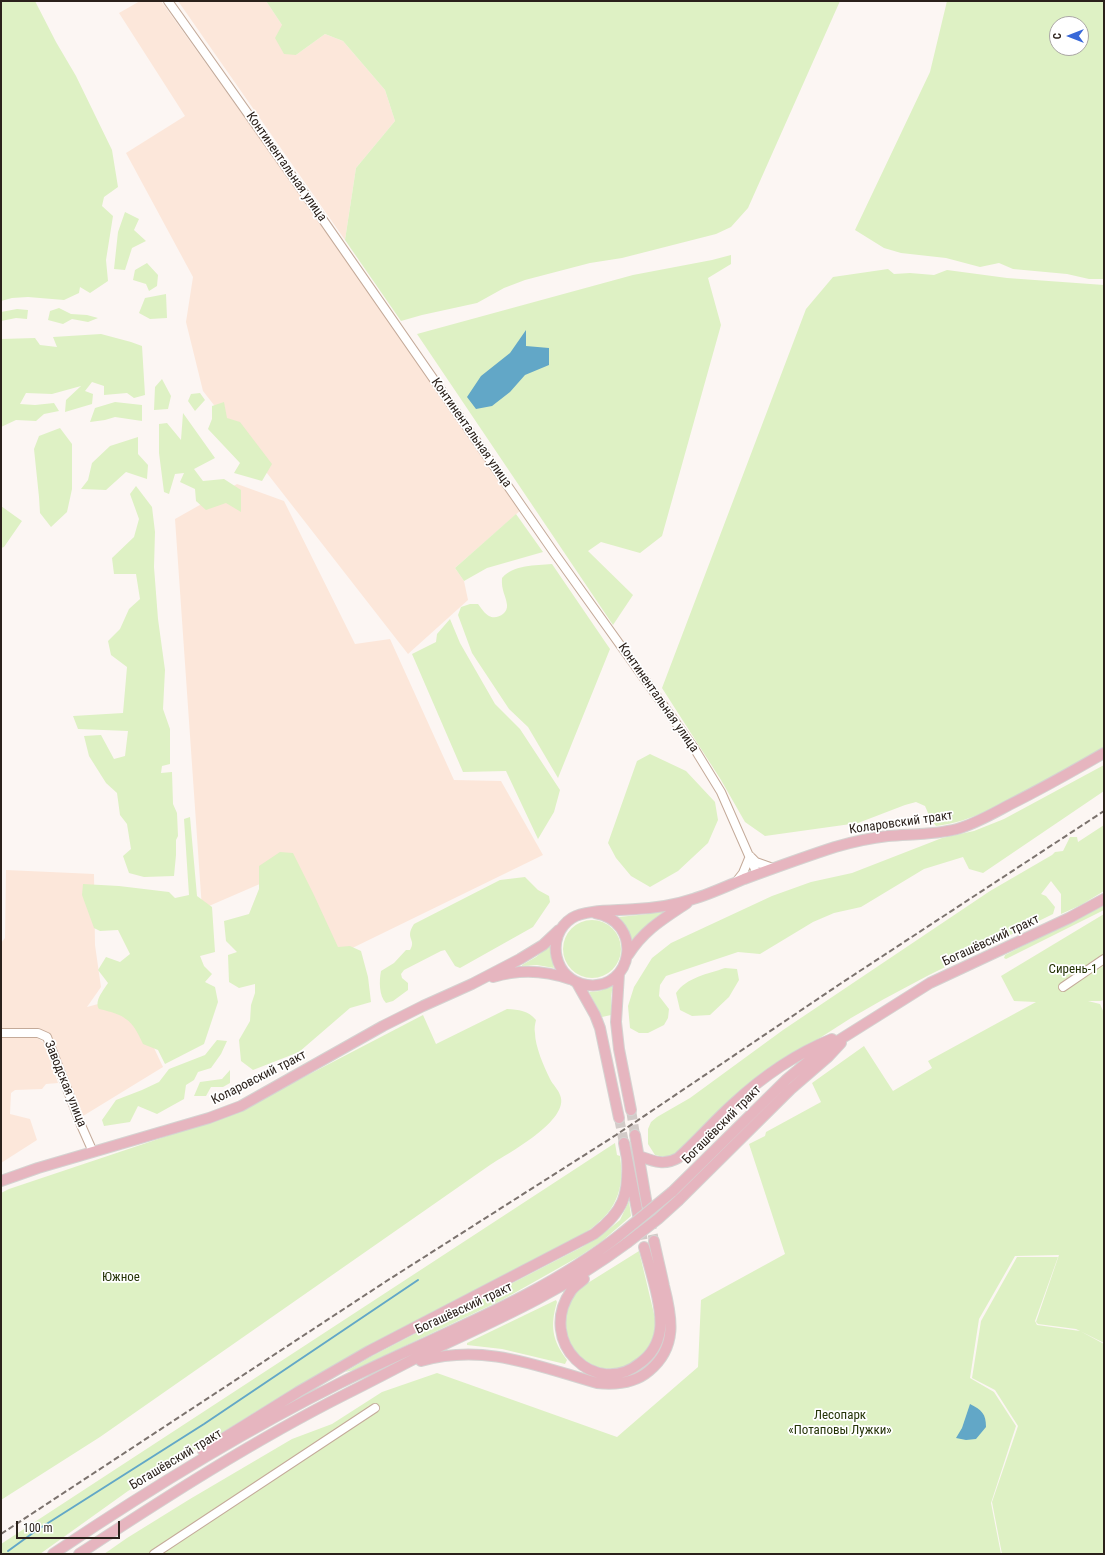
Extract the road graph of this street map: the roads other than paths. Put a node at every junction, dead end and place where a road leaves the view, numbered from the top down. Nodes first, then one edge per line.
1 (168, 1) edge
2 (1104, 753) edge
3 (750, 856) junction
4 (774, 868) junction
5 (757, 874) junction
6 (736, 883) junction
7 (693, 899) junction
8 (1104, 899) edge
9 (595, 913) junction
10 (562, 928) junction
11 (627, 957) junction
12 (1104, 959) edge
13 (619, 974) junction
14 (575, 981) junction
15 (472, 984) junction
16 (1063, 987) dead end
17 (1, 1032) edge
18 (849, 1035) junction
19 (631, 1110) tunnel mouth
20 (619, 1118) tunnel mouth
21 (635, 1135) tunnel mouth
22 (624, 1143) tunnel mouth
23 (93, 1152) junction
24 (639, 1156) junction
25 (627, 1158) junction
26 (1, 1181) edge
27 (647, 1205) tunnel mouth
28 (638, 1215) tunnel mouth
29 (654, 1240) tunnel mouth
30 (644, 1247) tunnel mouth
31 (609, 1257) junction
32 (378, 1378) junction
33 (375, 1408) dead end
34 (168, 1478) junction
35 (53, 1554) edge
36 (80, 1554) edge
37 (154, 1554) edge

1 - 3 street, Континентальная улица
2 - 4 main road, Коларовский тракт
3 - 4 street
3 - 5 street, Континентальная улица
3 - 6 street
4 - 5 main road, Коларовский тракт
5 - 6 main road, Коларовский тракт
6 - 7 main road, Коларовский тракт
7 - 9 main road
7 - 11 main road
8 - 18 main road, Богашёвский тракт
9 - 10 main road
9 - 11 main road
10 - 14 main road
10 - 15 main road, Коларовский тракт
11 - 13 main road
12 - 16 street
13 - 14 main road
13 - 19 main road
14 - 15 main road, Коларовский тракт
14 - 20 main road
15 - 23 main road, Коларовский тракт
17 - 23 street, Заводская улица
18 - 24 main road
18 - 31 main road, Богашёвский тракт, bridge
18 - 34 main road, Богашёвский тракт, bridge
21 - 24 main road
22 - 25 main road
23 - 26 main road, Коларовский тракт
24 - 27 main road
25 - 28 main road
25 - 34 main road
29 - 32 main road
30 - 31 main road
31 - 32 main road, Богашёвский тракт
32 - 36 main road, Богашёвский тракт
33 - 37 street
34 - 35 main road, Богашёвский тракт

